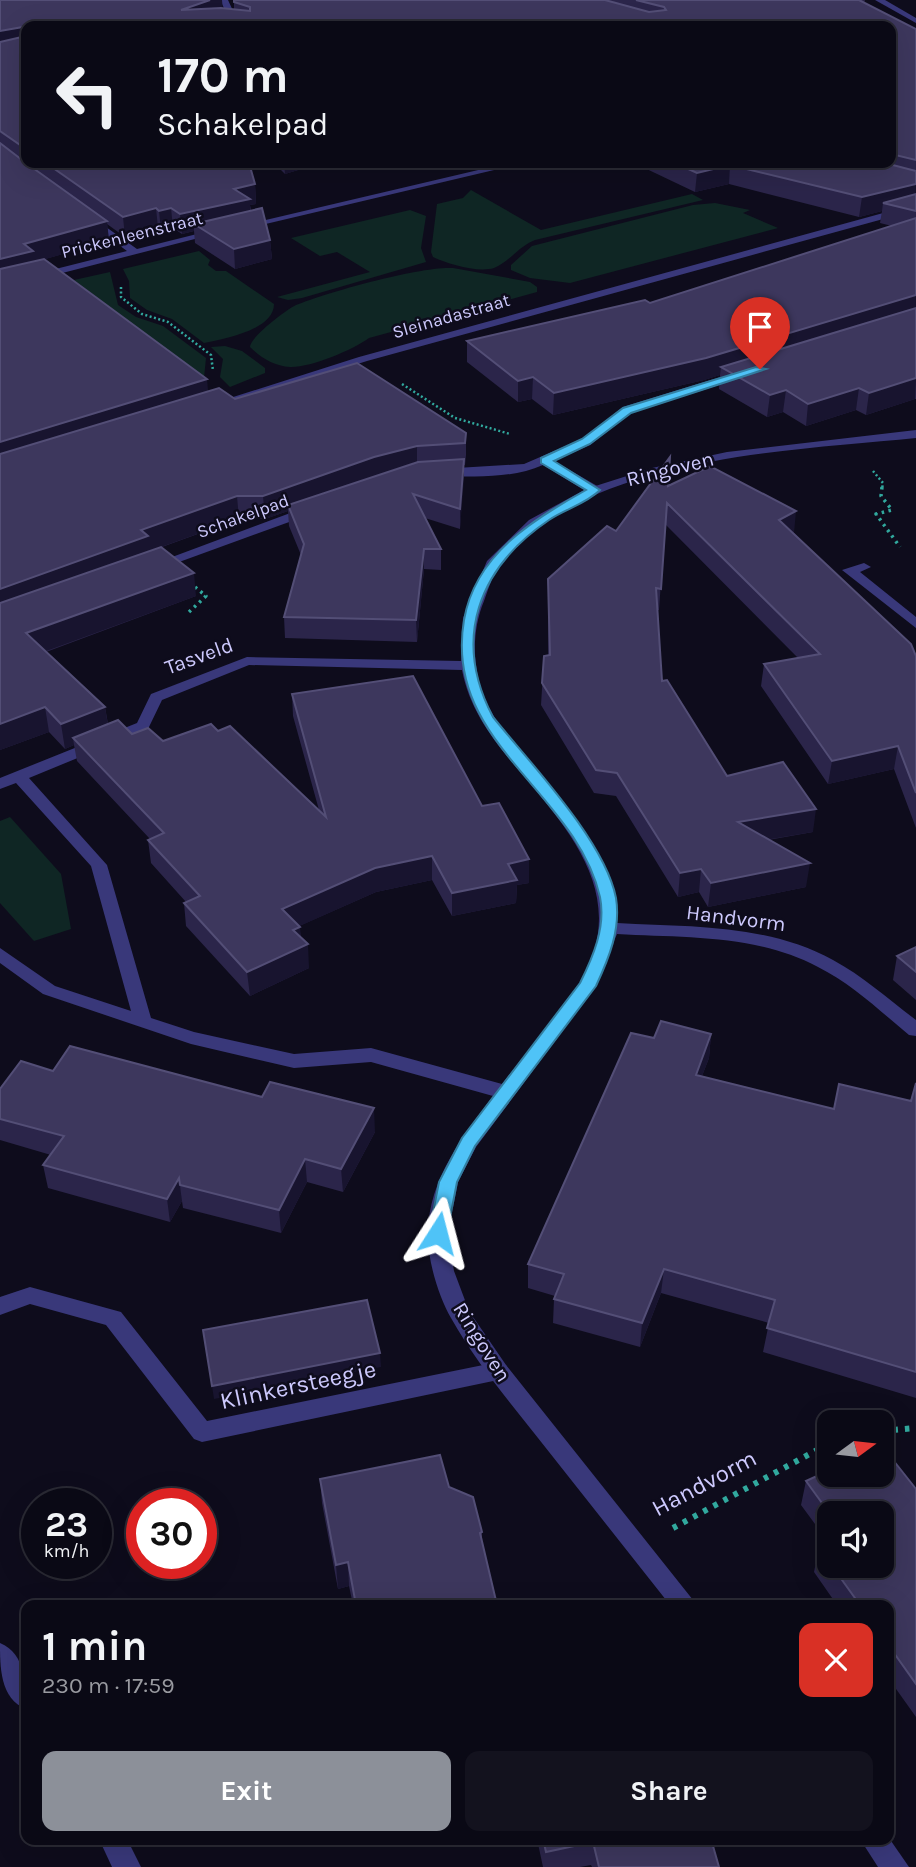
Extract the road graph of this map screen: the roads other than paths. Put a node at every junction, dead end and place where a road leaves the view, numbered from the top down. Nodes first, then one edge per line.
1 (879, 0) edge
2 (226, 2) edge
3 (242, 3) edge
4 (222, 20) junction
5 (218, 21) edge
6 (226, 21) edge
7 (916, 21) edge
8 (497, 168) edge
9 (916, 207) edge
10 (78, 209) edge
11 (133, 251) junction
12 (0, 286) edge
13 (760, 369) edge
14 (200, 410) edge
15 (916, 434) edge
16 (545, 461) junction
17 (428, 474) edge
18 (594, 490) junction
19 (317, 508) edge
20 (864, 566) dead end
21 (140, 572) edge
22 (916, 624) edge
23 (468, 667) junction
24 (18, 776) junction
25 (0, 784) edge
26 (609, 928) junction
27 (0, 954) edge
28 (143, 1021) junction
29 (916, 1030) edge
30 (505, 1092) junction
31 (0, 1306) edge
32 (498, 1371) junction
33 (681, 1600) edge
34 (0, 1655) edge
35 (21, 1689) edge
36 (115, 1845) edge
37 (878, 1845) edge
38 (127, 1867) edge
39 (895, 1867) edge

1 - 7 street
2 - 3 street
2 - 4 street
4 - 5 street
4 - 6 street
8 - 11 street, Prickenleenstraat
9 - 14 street, Sleinadastraat
10 - 11 street
11 - 12 street, Prickenleenstraat
13 - 16 street
15 - 18 street, Ringoven
16 - 17 street
16 - 18 street
18 - 23 street, Ringoven
19 - 21 street, Schakelpad
20 - 22 street
23 - 24 street, Tasveld
23 - 26 street, Ringoven
24 - 25 street, Tasveld
24 - 28 street
26 - 29 street, Handvorm
26 - 30 street, Ringoven
27 - 28 street
28 - 30 street
30 - 32 street, Ringoven
31 - 32 street, Klinkersteegje
32 - 33 street, Ringoven
34 - 35 street
36 - 38 street
37 - 39 street

